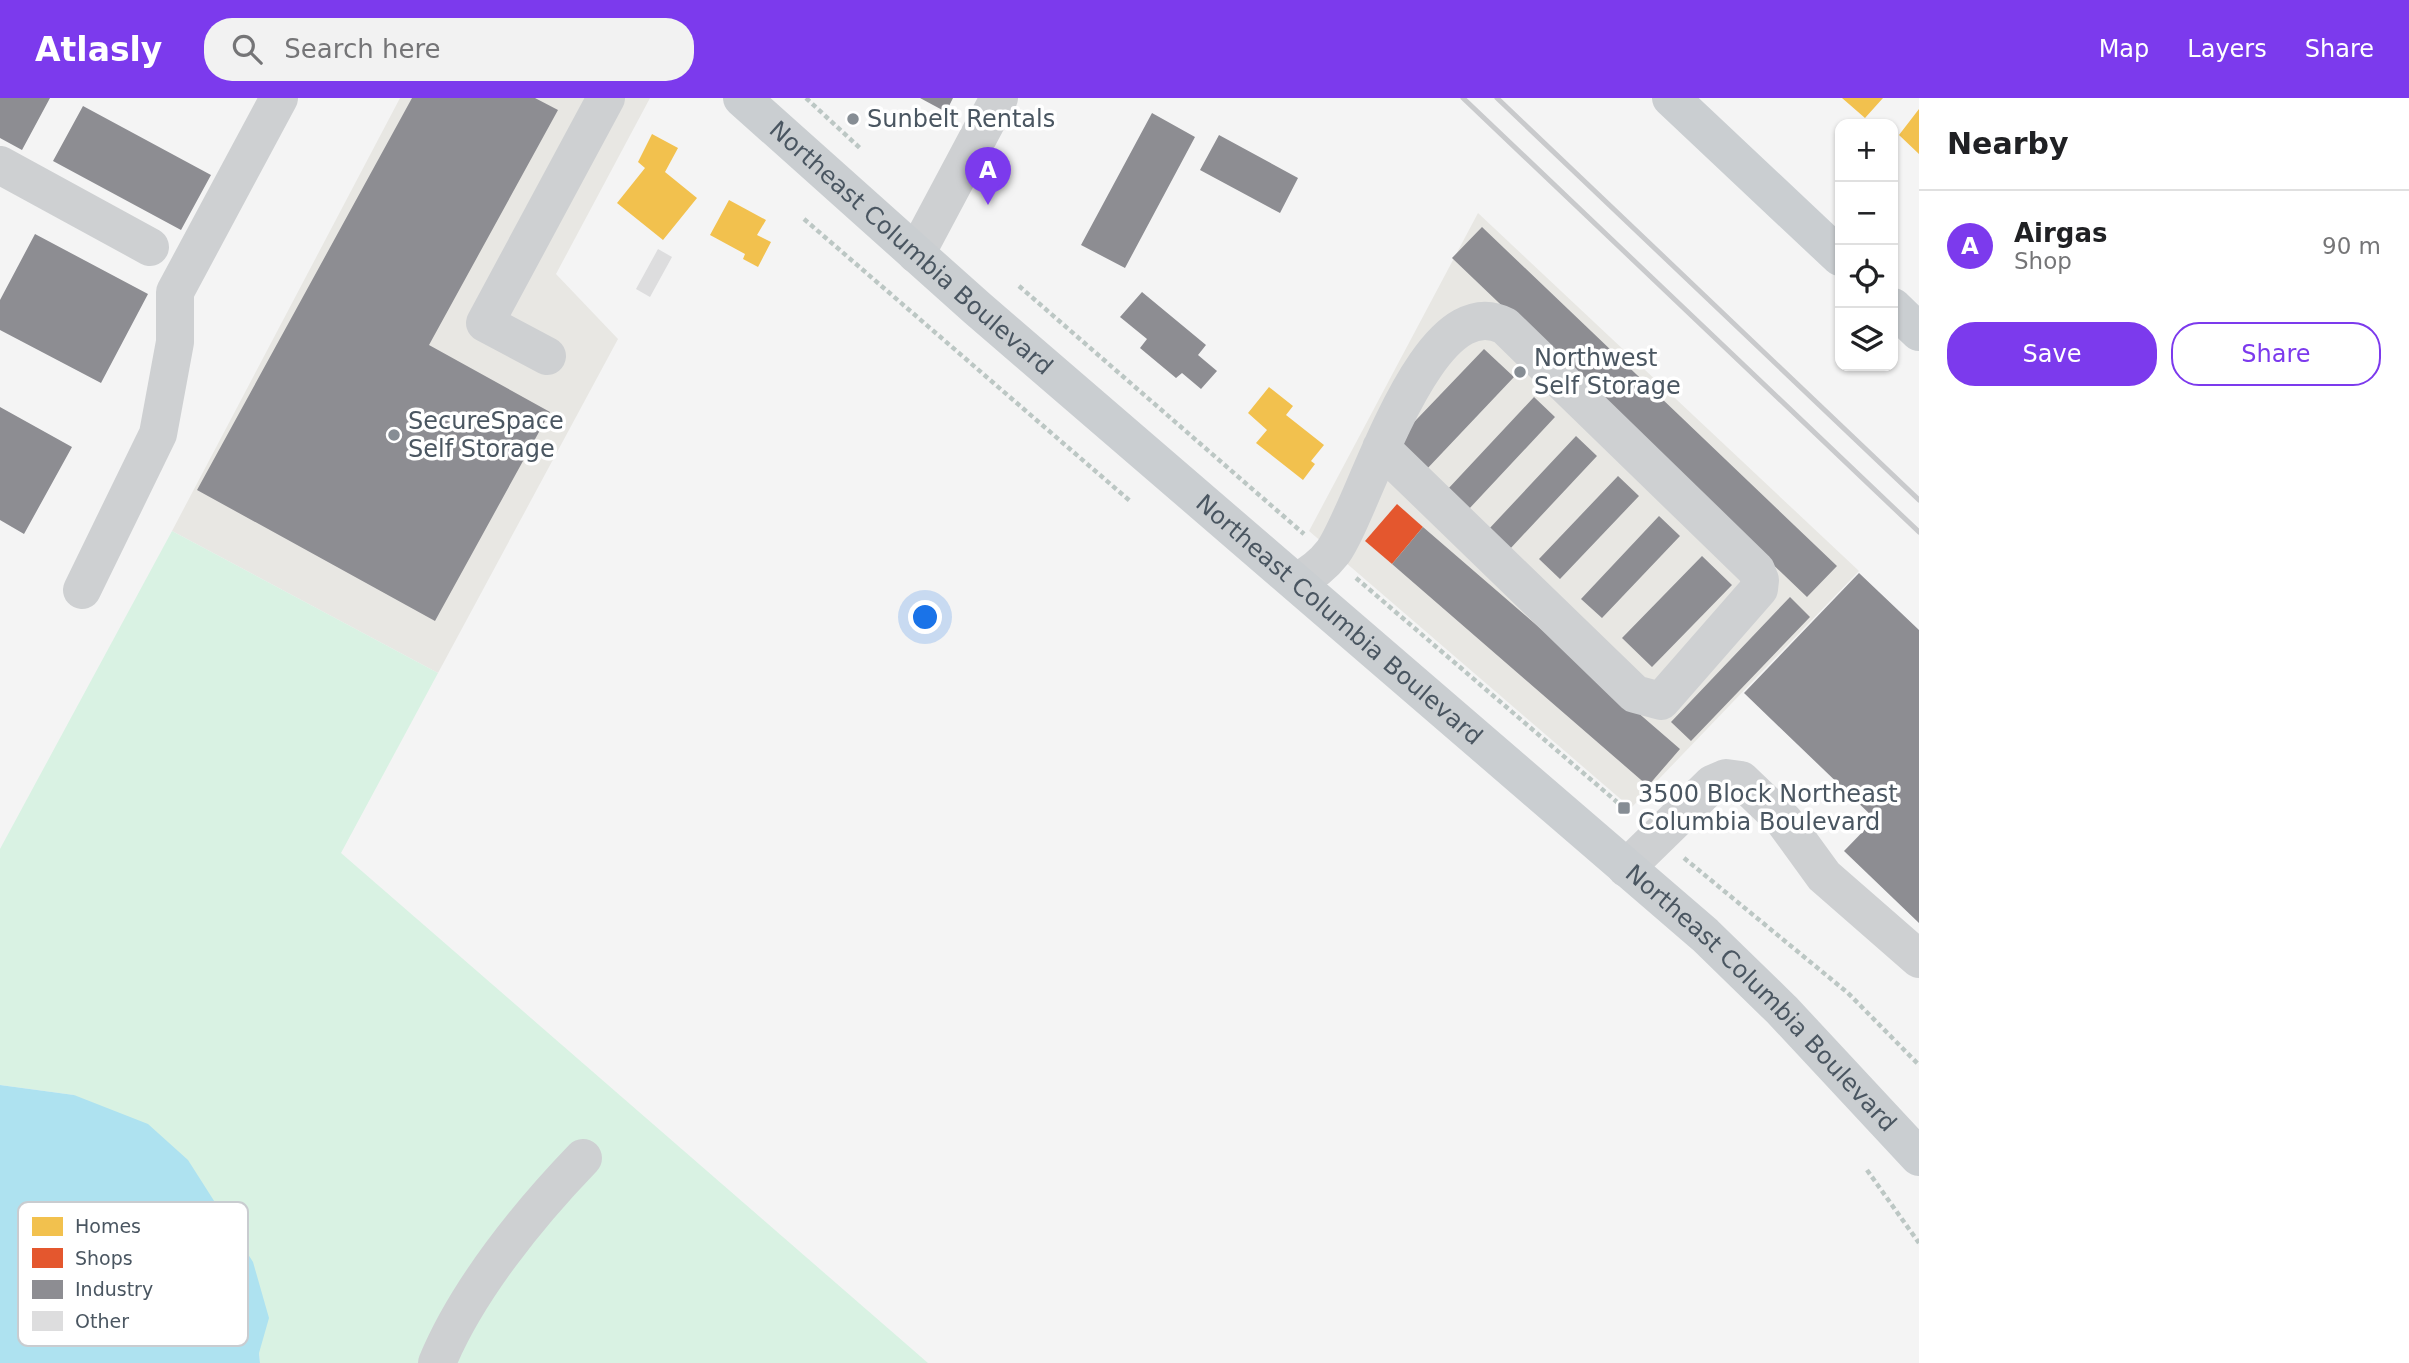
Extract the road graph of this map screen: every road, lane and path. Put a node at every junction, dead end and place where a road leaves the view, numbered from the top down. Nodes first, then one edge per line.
1 (279, 98) edge
2 (606, 98) edge
3 (742, 98) edge
4 (806, 98) edge
5 (999, 98) edge
6 (1671, 98) edge
7 (862, 150) dead end
8 (0, 165) edge
9 (804, 219) dead end
10 (150, 247) dead end
11 (1835, 252) edge
12 (916, 254) junction
13 (1019, 286) dead end
14 (1894, 308) edge
15 (1919, 332) edge
16 (547, 356) dead end
17 (1381, 448) junction
18 (1130, 501) dead end
19 (1329, 555) junction
20 (1296, 582) junction
21 (82, 590) dead end
22 (1657, 836) junction
23 (1626, 868) junction
24 (1919, 959) edge
25 (1919, 1065) edge
26 (1919, 1157) edge
27 (583, 1158) dead end
28 (1867, 1170) dead end
29 (1919, 1243) edge
30 (437, 1363) edge

1 - 21 lane
2 - 16 lane
3 - 12 main road, Northeast Columbia Boulevard
4 - 7 path
5 - 12 lane
6 - 11 main road
8 - 10 lane
9 - 18 path
12 - 20 main road, Northeast Columbia Boulevard
13 - 19 path
14 - 15 main road
17 - 17 lane
17 - 19 lane
19 - 20 lane
19 - 22 path
20 - 23 main road, Northeast Columbia Boulevard
22 - 23 lane
22 - 24 lane
22 - 25 path
23 - 26 main road, Northeast Columbia Boulevard
27 - 30 lane
28 - 29 path

